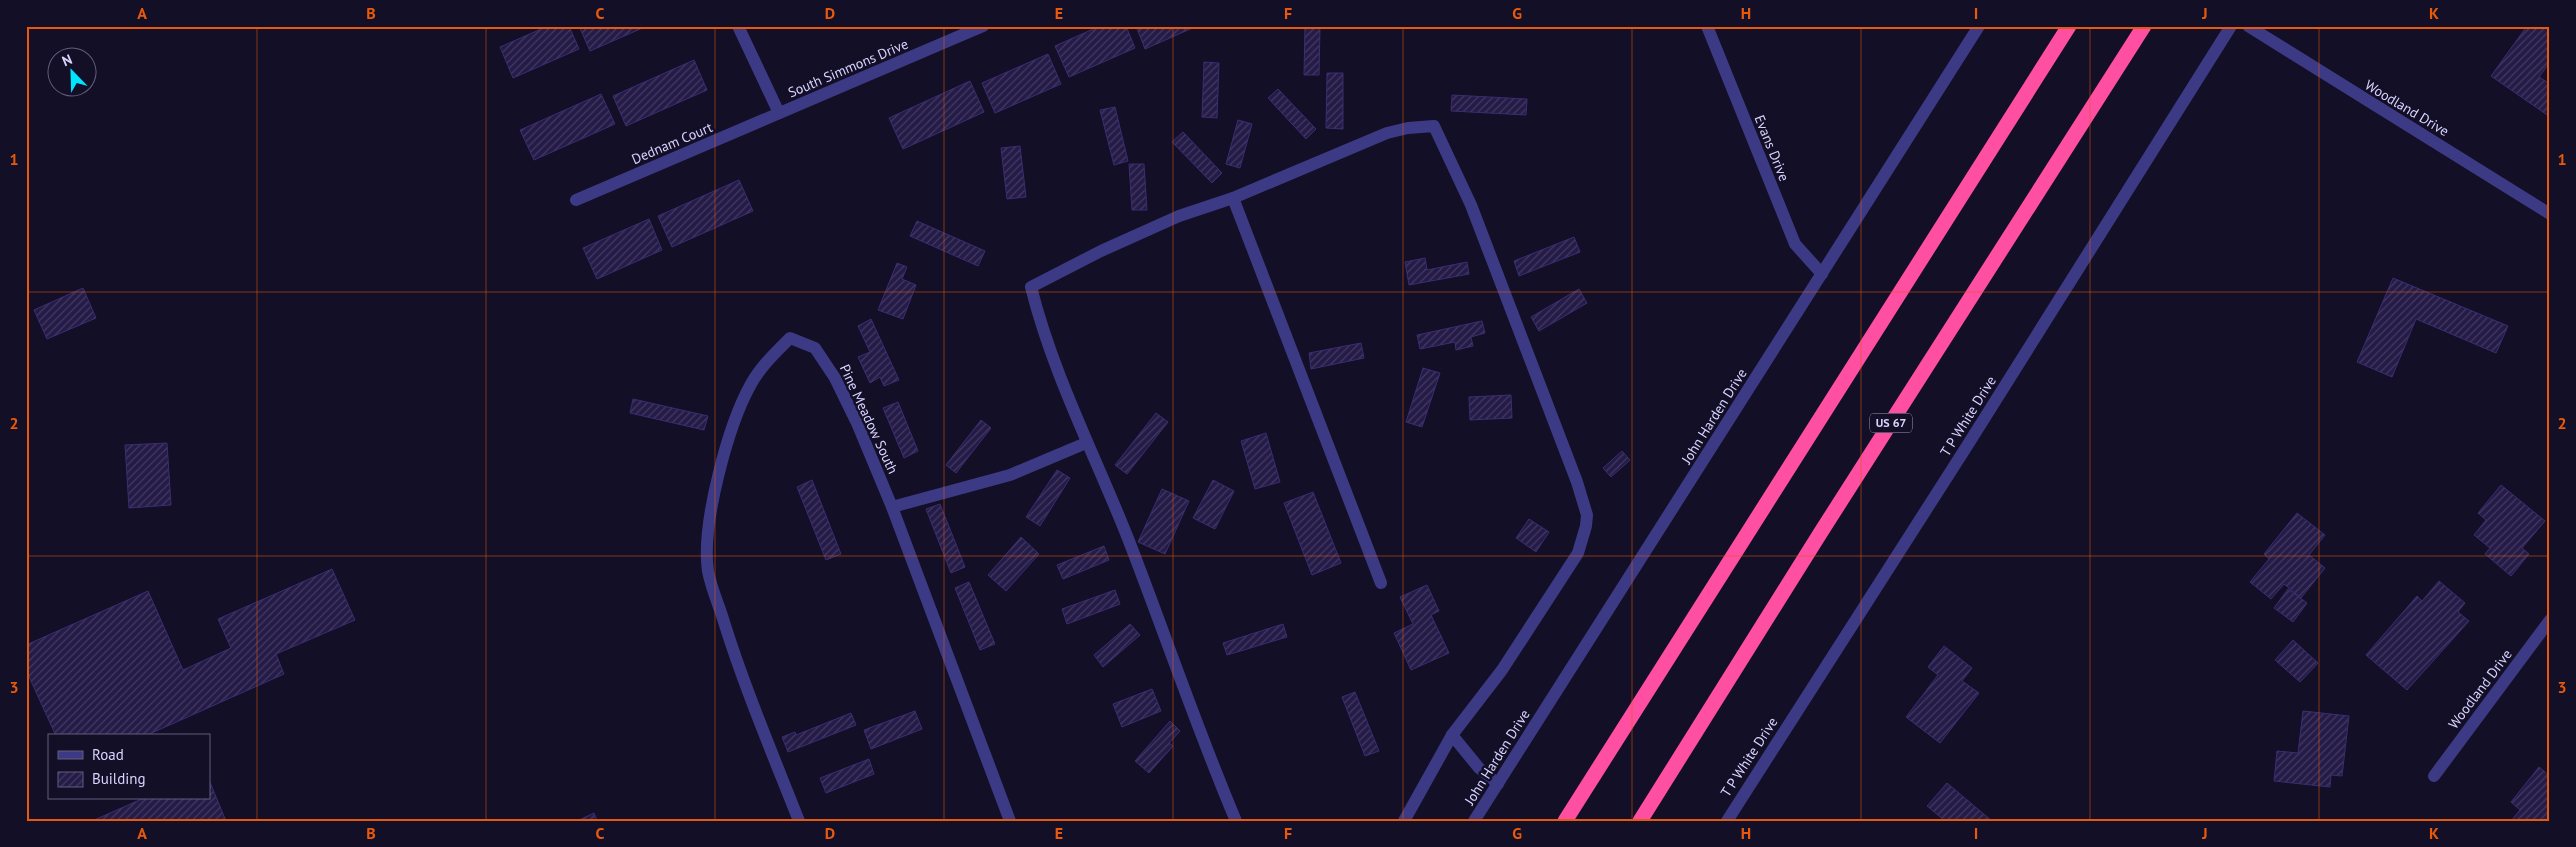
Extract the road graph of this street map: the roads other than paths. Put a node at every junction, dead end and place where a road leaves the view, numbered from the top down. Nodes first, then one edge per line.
1 (738, 26) edge
2 (983, 26) edge
3 (1707, 26) edge
4 (1979, 26) edge
5 (2069, 26) edge
6 (2144, 26) edge
7 (2231, 26) edge
8 (2248, 26) edge
9 (779, 113) junction
10 (1233, 198) junction
11 (576, 200) dead end
12 (2550, 214) edge
13 (1822, 274) junction
14 (1086, 443) junction
15 (892, 507) junction
16 (1381, 583) dead end
17 (2550, 620) edge
18 (1452, 735) junction
19 (2434, 776) dead end
20 (1498, 784) junction
21 (799, 821) edge
22 (1010, 821) edge
23 (1236, 821) edge
24 (1404, 821) edge
25 (1474, 821) edge
26 (1565, 821) edge
27 (1640, 821) edge
28 (1727, 821) edge

1 - 9 street
2 - 9 street, South Simmons Drive
3 - 13 street, Evans Drive
4 - 13 street, John Harden Drive
5 - 26 highway
6 - 27 highway, US 67
7 - 28 street, T P White Drive
8 - 12 street, Woodland Drive
9 - 11 street, Dednam Court
10 - 14 street
10 - 16 street
10 - 18 street
13 - 20 street, John Harden Drive
14 - 15 street
14 - 23 street
15 - 21 street, Pine Meadow South
15 - 22 street, Pine Meadow South
17 - 19 street, Woodland Drive
18 - 20 street
18 - 24 street
20 - 25 street, John Harden Drive

